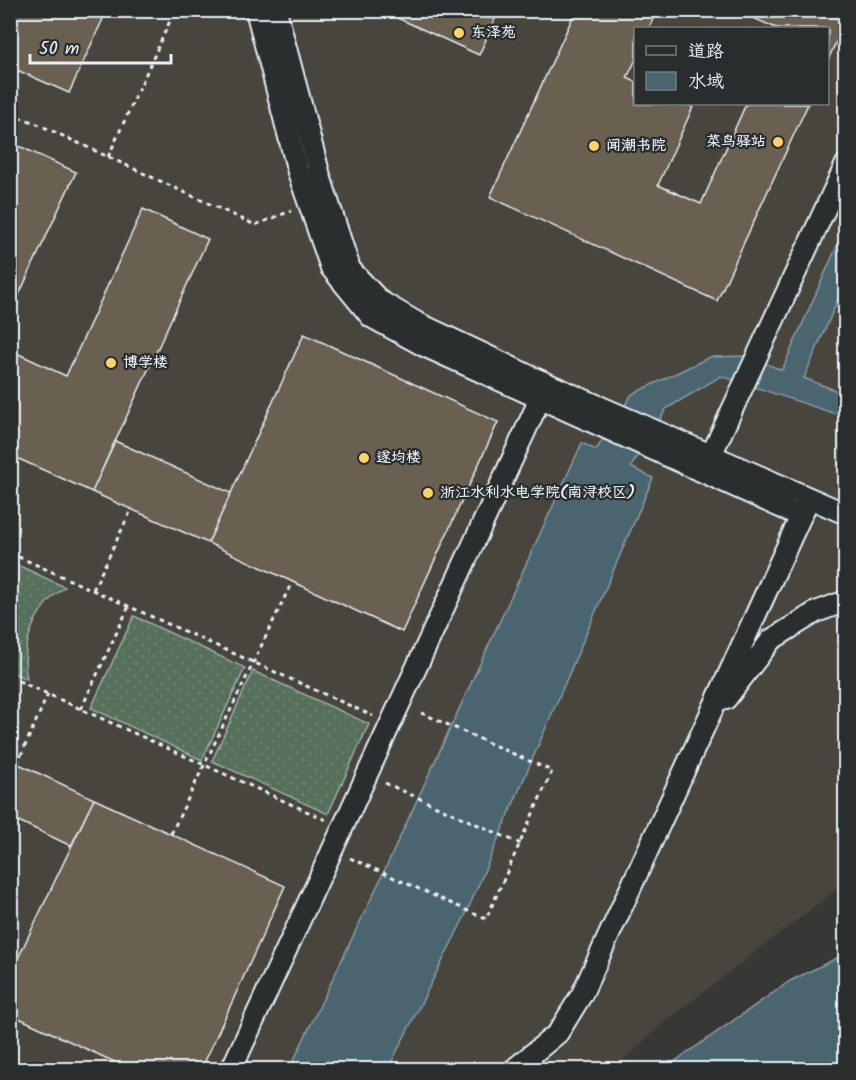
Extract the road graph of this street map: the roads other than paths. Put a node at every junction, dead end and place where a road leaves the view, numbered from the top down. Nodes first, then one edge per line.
1 (256, 10) edge
2 (276, 10) edge
3 (846, 164) edge
4 (543, 391) junction
5 (707, 463) junction
6 (809, 497) junction
7 (846, 514) edge
8 (800, 516) junction
9 (846, 601) edge
10 (704, 728) junction
11 (231, 1070) edge
12 (513, 1070) edge

1 - 4 street
2 - 4 street
3 - 5 street
4 - 5 street
4 - 11 street
5 - 6 street
5 - 8 street
6 - 7 street
6 - 8 street
8 - 10 street
9 - 10 street
10 - 12 street

